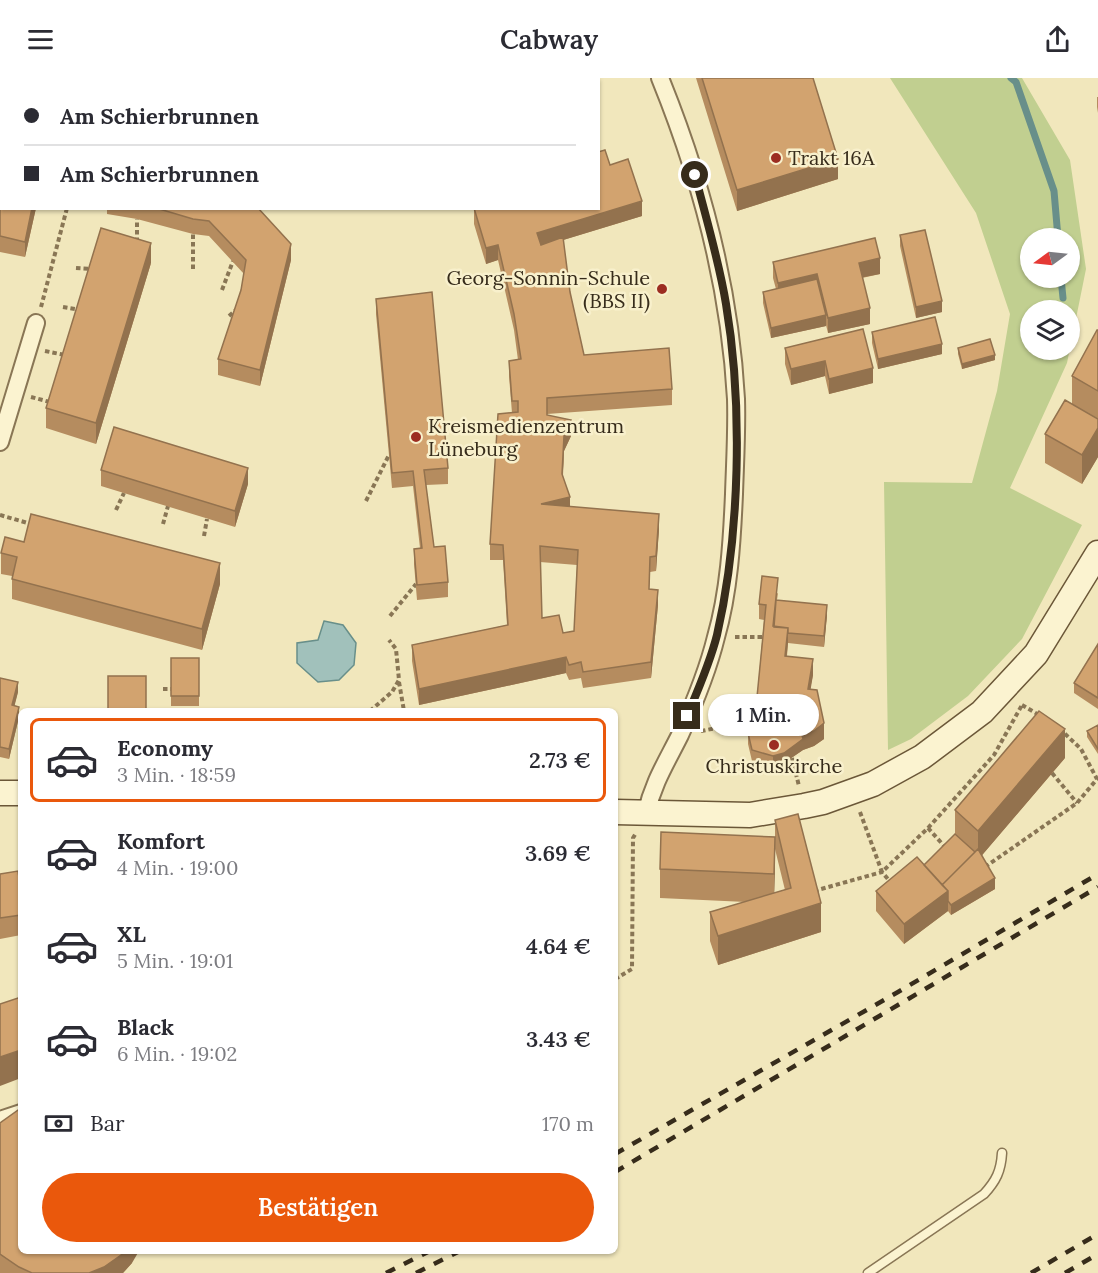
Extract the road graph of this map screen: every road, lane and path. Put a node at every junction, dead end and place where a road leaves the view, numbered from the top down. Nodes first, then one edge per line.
1 (660, 78) edge
2 (65, 210) edge
3 (137, 219) dead end
4 (193, 234) edge
5 (137, 243) edge
6 (233, 261) edge
7 (76, 268) dead end
8 (193, 269) dead end
9 (95, 270) edge
10 (222, 290) dead end
11 (241, 305) edge
12 (63, 307) dead end
13 (82, 310) edge
14 (230, 316) edge
15 (36, 323) joint
16 (0, 442) edge
17 (389, 455) edge
18 (124, 493) edge
19 (366, 501) dead end
20 (168, 506) edge
21 (116, 510) dead end
22 (0, 515) edge
23 (207, 519) edge
24 (163, 524) dead end
25 (40, 526) edge
26 (204, 536) dead end
27 (1098, 553) edge
28 (416, 584) edge
29 (390, 616) dead end
30 (717, 637) junction
31 (765, 637) edge
32 (389, 640) dead end
33 (399, 680) junction
34 (1005, 687) junction
35 (163, 689) dead end
36 (172, 689) edge
37 (1022, 705) junction
38 (374, 708) edge
39 (404, 708) edge
40 (759, 720) edge
41 (1047, 720) edge
42 (1056, 724) edge
43 (680, 735) junction
44 (1052, 773) edge
45 (852, 792) junction
46 (0, 793) edge
47 (18, 793) edge
48 (1077, 803) junction
49 (618, 813) edge
50 (646, 814) junction
51 (928, 828) junction
52 (946, 848) edge
53 (983, 868) edge
54 (882, 872) junction
55 (894, 885) edge
56 (811, 892) edge
57 (618, 977) edge
58 (18, 1114) edge
59 (0, 1120) edge
60 (1002, 1153) dead end
61 (868, 1273) edge

1 - 30 street
2 - 15 path
3 - 5 path
4 - 8 path
6 - 10 path
7 - 9 path
11 - 14 path
12 - 13 path
15 - 16 street
17 - 19 path
18 - 21 path
20 - 24 path
22 - 25 path
23 - 26 path
27 - 34 street
28 - 29 path
30 - 31 path
30 - 43 street
32 - 33 path
33 - 38 path
33 - 39 path
34 - 37 path
34 - 45 street
35 - 36 path
37 - 41 path
37 - 51 path
40 - 43 path
42 - 48 path
43 - 50 street
44 - 48 path
45 - 50 street
45 - 54 path
46 - 47 street
48 - 53 path
49 - 50 street
50 - 57 path
51 - 52 path
51 - 54 path
54 - 55 path
54 - 56 path
58 - 59 street
60 - 61 lane

